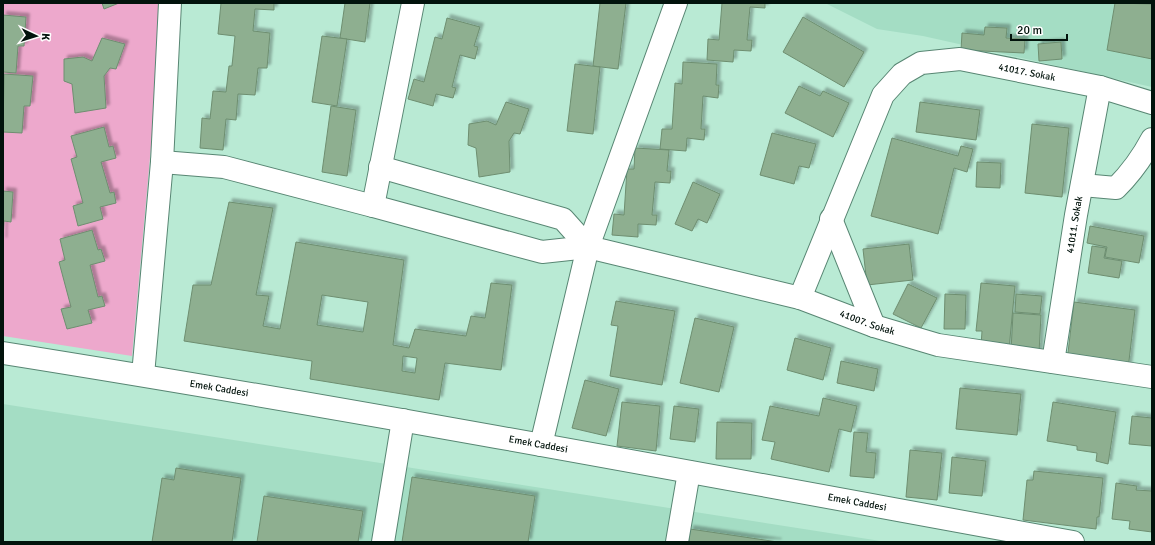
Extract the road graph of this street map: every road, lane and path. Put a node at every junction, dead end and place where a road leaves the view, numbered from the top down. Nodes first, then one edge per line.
1 (170, 3) edge
2 (413, 3) edge
3 (676, 3) edge
4 (1100, 87) junction
5 (1152, 103) edge
6 (1152, 139) edge
7 (162, 162) junction
8 (380, 167) junction
9 (1082, 185) junction
10 (372, 206) junction
11 (831, 219) junction
12 (588, 247) junction
13 (800, 298) junction
14 (874, 326) junction
15 (3, 353) edge
16 (1053, 362) junction
17 (143, 375) junction
18 (1152, 377) edge
19 (403, 420) junction
20 (541, 445) junction
21 (689, 472) junction
22 (383, 542) edge
23 (677, 542) edge
24 (1073, 542) edge

1 - 7 street
2 - 8 street
3 - 12 street
4 - 5 street, 41017. Sokak
4 - 9 street, 41011. Sokak
4 - 11 street, 41017. Sokak
6 - 9 street
7 - 10 street
7 - 17 street
8 - 10 street
8 - 12 street
9 - 16 street, 41011. Sokak
10 - 12 street
11 - 13 street, 41017. Sokak
11 - 14 street
12 - 13 street, 41007. Sokak
12 - 20 street
13 - 14 street, 41007. Sokak
14 - 16 street, 41007. Sokak
15 - 17 street, Emek Caddesi
16 - 18 street, 41007. Sokak
17 - 19 street, Emek Caddesi
19 - 20 street, Emek Caddesi
19 - 22 street
20 - 21 street, Emek Caddesi
21 - 23 street
21 - 24 street, Emek Caddesi

